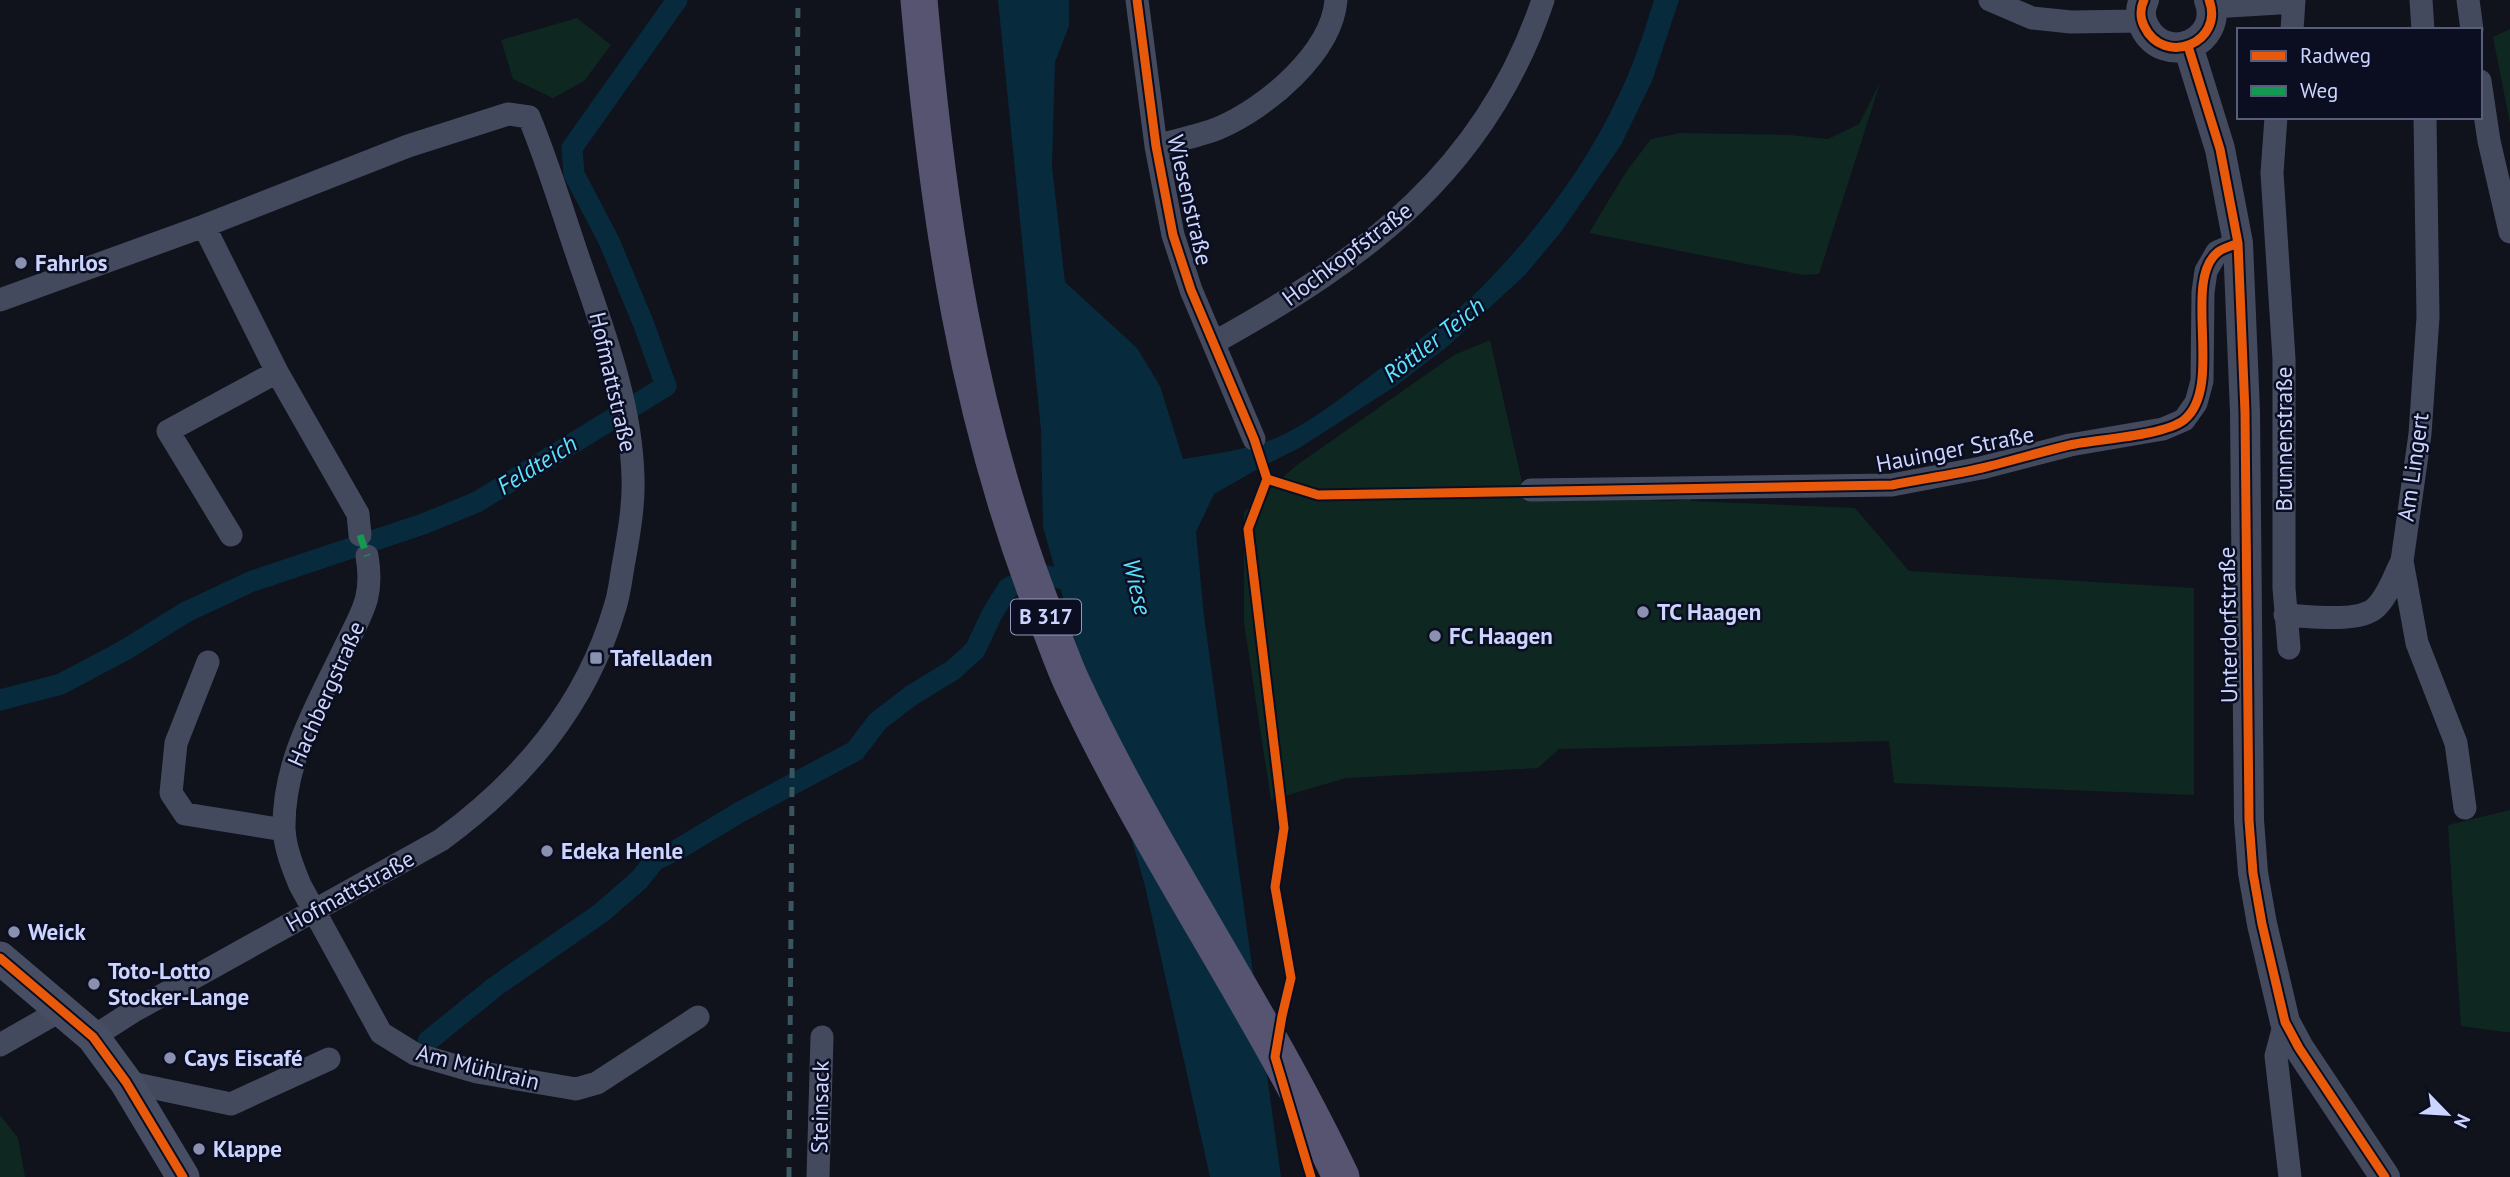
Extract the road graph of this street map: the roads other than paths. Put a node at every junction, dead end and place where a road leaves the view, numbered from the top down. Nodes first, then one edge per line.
1 (919, 0) edge
2 (1137, 0) edge
3 (1336, 0) edge
4 (1543, 0) edge
5 (1990, 0) edge
6 (2421, 0) edge
7 (2468, 0) edge
8 (2294, 1) edge
9 (2210, 4) edge
10 (2143, 10) edge
11 (2292, 28) edge
12 (2423, 28) edge
13 (2472, 28) edge
14 (2189, 46) junction
15 (2482, 94) edge
16 (2276, 119) edge
17 (2425, 119) edge
18 (1156, 146) junction
19 (204, 226) junction
20 (2510, 232) edge
21 (2238, 243) junction
22 (0, 300) edge
23 (1214, 342) junction
24 (278, 372) junction
25 (1254, 439) dead end
26 (1531, 490) dead end
27 (231, 534) dead end
28 (2402, 561) junction
29 (2285, 615) junction
30 (2289, 648) dead end
31 (208, 662) dead end
32 (2465, 808) dead end
33 (284, 830) junction
34 (313, 912) junction
35 (0, 957) edge
36 (63, 1009) junction
37 (698, 1017) dead end
38 (2285, 1022) junction
39 (93, 1037) junction
40 (822, 1037) dead end
41 (0, 1045) edge
42 (329, 1059) dead end
43 (126, 1082) junction
44 (183, 1177) edge
45 (818, 1177) edge
46 (1341, 1177) edge
47 (2290, 1177) edge
48 (2385, 1177) edge

1 - 46 main road, B 317
2 - 18 street, Wiesenstraße
3 - 18 street
4 - 23 street, Hochkopfstraße
5 - 10 street
6 - 12 street
7 - 13 street
8 - 9 street
8 - 11 street
9 - 14 street
10 - 14 street
14 - 21 street, Unterdorfstraße
15 - 20 street
16 - 29 street, Brunnenstraße
17 - 28 street, Am Lingert
18 - 23 street, Wiesenstraße
19 - 22 street, Hofmattstraße
19 - 24 street, Hachbergstraße
19 - 34 street, Hofmattstraße
21 - 26 street, Hauinger Straße
21 - 38 street, Unterdorfstraße
23 - 25 street, Wiesenstraße
24 - 27 street
24 - 33 street, Hachbergstraße
28 - 29 street
28 - 32 street, Am Lingert
29 - 30 street
31 - 33 street
33 - 34 street, Hachbergstraße
34 - 37 street, Am Mühlrain
34 - 39 street, Hofmattstraße
35 - 36 main road
36 - 39 main road
36 - 41 street
38 - 47 street
38 - 48 street, Unterdorfstraße
39 - 43 main road
40 - 45 street, Steinsack
42 - 43 street
43 - 44 main road

